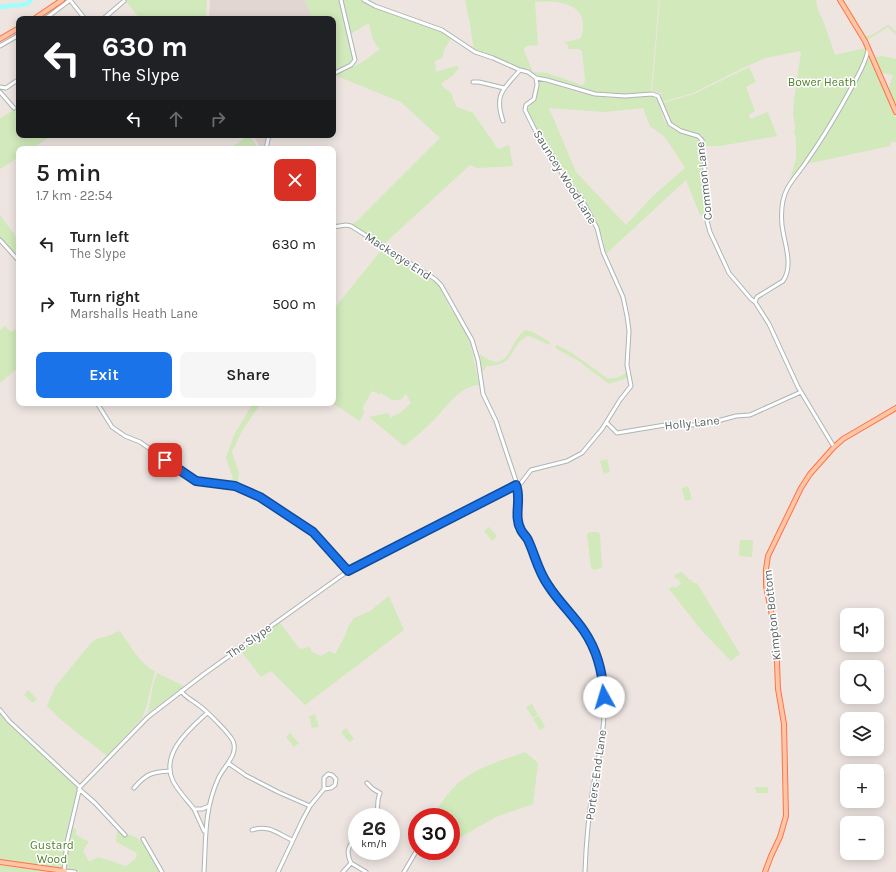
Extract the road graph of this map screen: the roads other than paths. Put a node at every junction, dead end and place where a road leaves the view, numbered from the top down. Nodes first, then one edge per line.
1 (62, 0) edge
2 (70, 0) edge
3 (341, 0) edge
4 (364, 0) edge
5 (840, 0) edge
6 (124, 1) edge
7 (38, 16) edge
8 (49, 16) edge
9 (83, 16) edge
10 (106, 16) edge
11 (16, 30) edge
12 (16, 37) edge
13 (0, 39) edge
14 (0, 46) edge
15 (869, 57) junction
16 (520, 70) junction
17 (336, 72) edge
18 (536, 78) junction
19 (16, 82) edge
20 (473, 82) dead end
21 (0, 87) edge
22 (6, 88) junction
23 (504, 88) junction
24 (1, 95) edge
25 (14, 108) dead end
26 (896, 112) edge
27 (503, 121) dead end
28 (336, 227) edge
29 (0, 240) edge
30 (16, 258) edge
31 (755, 302) junction
32 (801, 392) junction
33 (99, 406) edge
34 (896, 408) edge
35 (607, 423) junction
36 (834, 447) junction
37 (522, 482) junction
38 (516, 485) junction
39 (518, 490) junction
40 (348, 571) junction
41 (181, 691) junction
42 (0, 710) edge
43 (207, 713) junction
44 (228, 763) junction
45 (170, 771) junction
46 (367, 783) dead end
47 (80, 788) junction
48 (134, 788) dead end
49 (324, 789) junction
50 (209, 806) junction
51 (310, 806) junction
52 (378, 808) edge
53 (194, 809) junction
54 (252, 830) dead end
55 (204, 834) junction
56 (125, 835) dead end
57 (144, 839) dead end
58 (292, 840) junction
59 (350, 860) edge
60 (411, 860) edge
61 (0, 862) edge
62 (351, 863) junction
63 (65, 871) edge
64 (75, 872) edge
65 (162, 872) edge
66 (204, 872) edge
67 (278, 872) edge
68 (343, 872) edge
69 (366, 872) edge
70 (404, 872) edge
71 (585, 872) edge
72 (765, 872) edge

1 - 7 main road
2 - 8 street
2 - 9 street
3 - 17 street
4 - 16 street, Common Lane
5 - 15 main road
6 - 10 street
11 - 13 main road
12 - 14 street
15 - 26 main road
15 - 31 street
16 - 18 street, Common Lane
16 - 23 street
18 - 31 street, Common Lane
18 - 35 street, Sauncey Wood Lane
19 - 22 street
20 - 23 street
21 - 22 street
22 - 24 street
23 - 27 street
24 - 25 street
28 - 38 street, Mackerye End
29 - 30 street
31 - 32 street
32 - 35 street, Holly Lane
32 - 36 street
33 - 40 street
34 - 36 main road, Kimpton Bottom
35 - 37 street, Sauncey Wood Lane
36 - 72 main road, Kimpton Bottom
37 - 38 street, Sauncey Wood Lane
37 - 39 street, Sauncey Wood Lane
38 - 39 street, Porters End Lane
38 - 40 street, The Slype
39 - 71 street, Porters End Lane
40 - 41 street, The Slype
41 - 43 street
41 - 47 street, The Slype
42 - 47 street
43 - 44 street
43 - 45 street
44 - 50 street
44 - 51 street
45 - 48 street
45 - 53 street
46 - 52 street
47 - 56 street
47 - 63 street
49 - 49 street
49 - 51 street
50 - 53 street
50 - 55 street
51 - 58 street
53 - 55 street
54 - 58 street
55 - 66 street
57 - 65 street
58 - 67 street
59 - 62 street
60 - 70 street
61 - 63 main road
62 - 68 street
62 - 69 street
63 - 64 street

